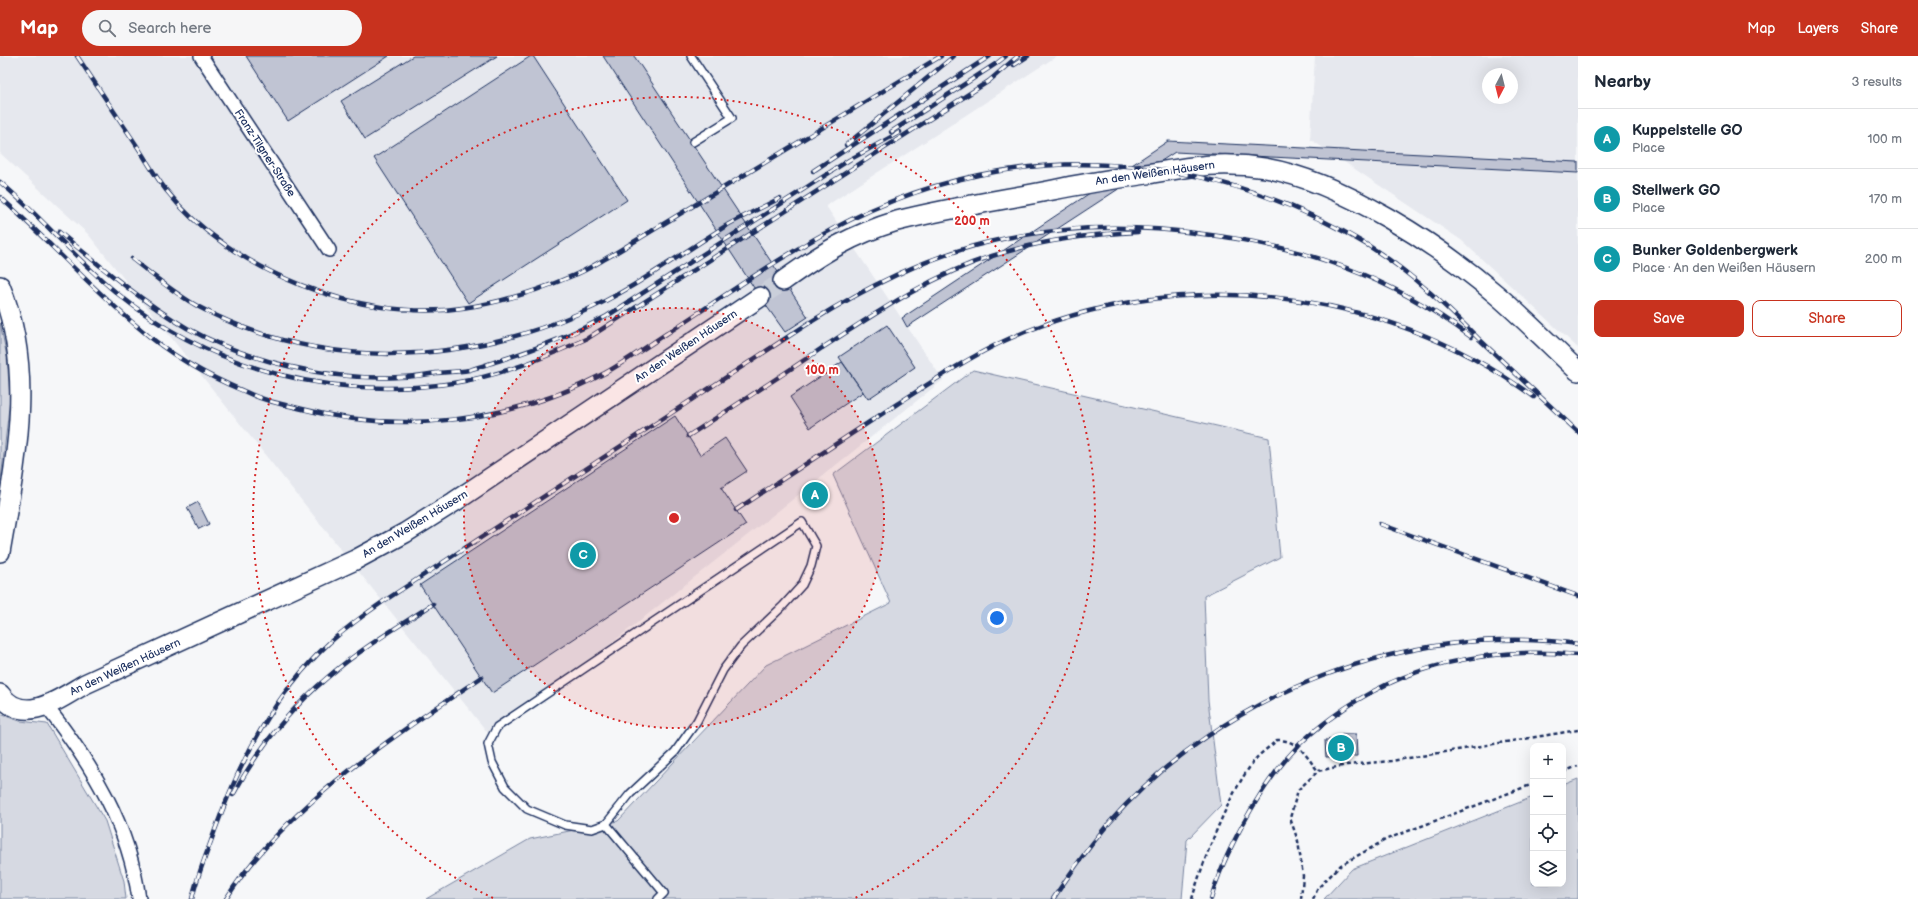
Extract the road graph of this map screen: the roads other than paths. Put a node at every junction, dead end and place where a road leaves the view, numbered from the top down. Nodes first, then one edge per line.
1 (201, 56) edge
2 (691, 56) edge
3 (694, 142) dead end
4 (329, 250) dead end
5 (783, 281) tunnel mouth
6 (0, 286) edge
7 (760, 297) tunnel mouth
8 (1578, 371) edge
9 (0, 552) edge
10 (0, 694) edge
11 (46, 706) junction
12 (606, 824) junction
13 (139, 899) edge
14 (658, 899) edge

1 - 4 street, Franz-Tilgner-Straße
2 - 3 lane
5 - 8 street, An den Weißen Häusern
6 - 9 street
7 - 11 street, An den Weißen Häusern
10 - 11 street
11 - 13 street
12 - 12 lane
12 - 14 lane

